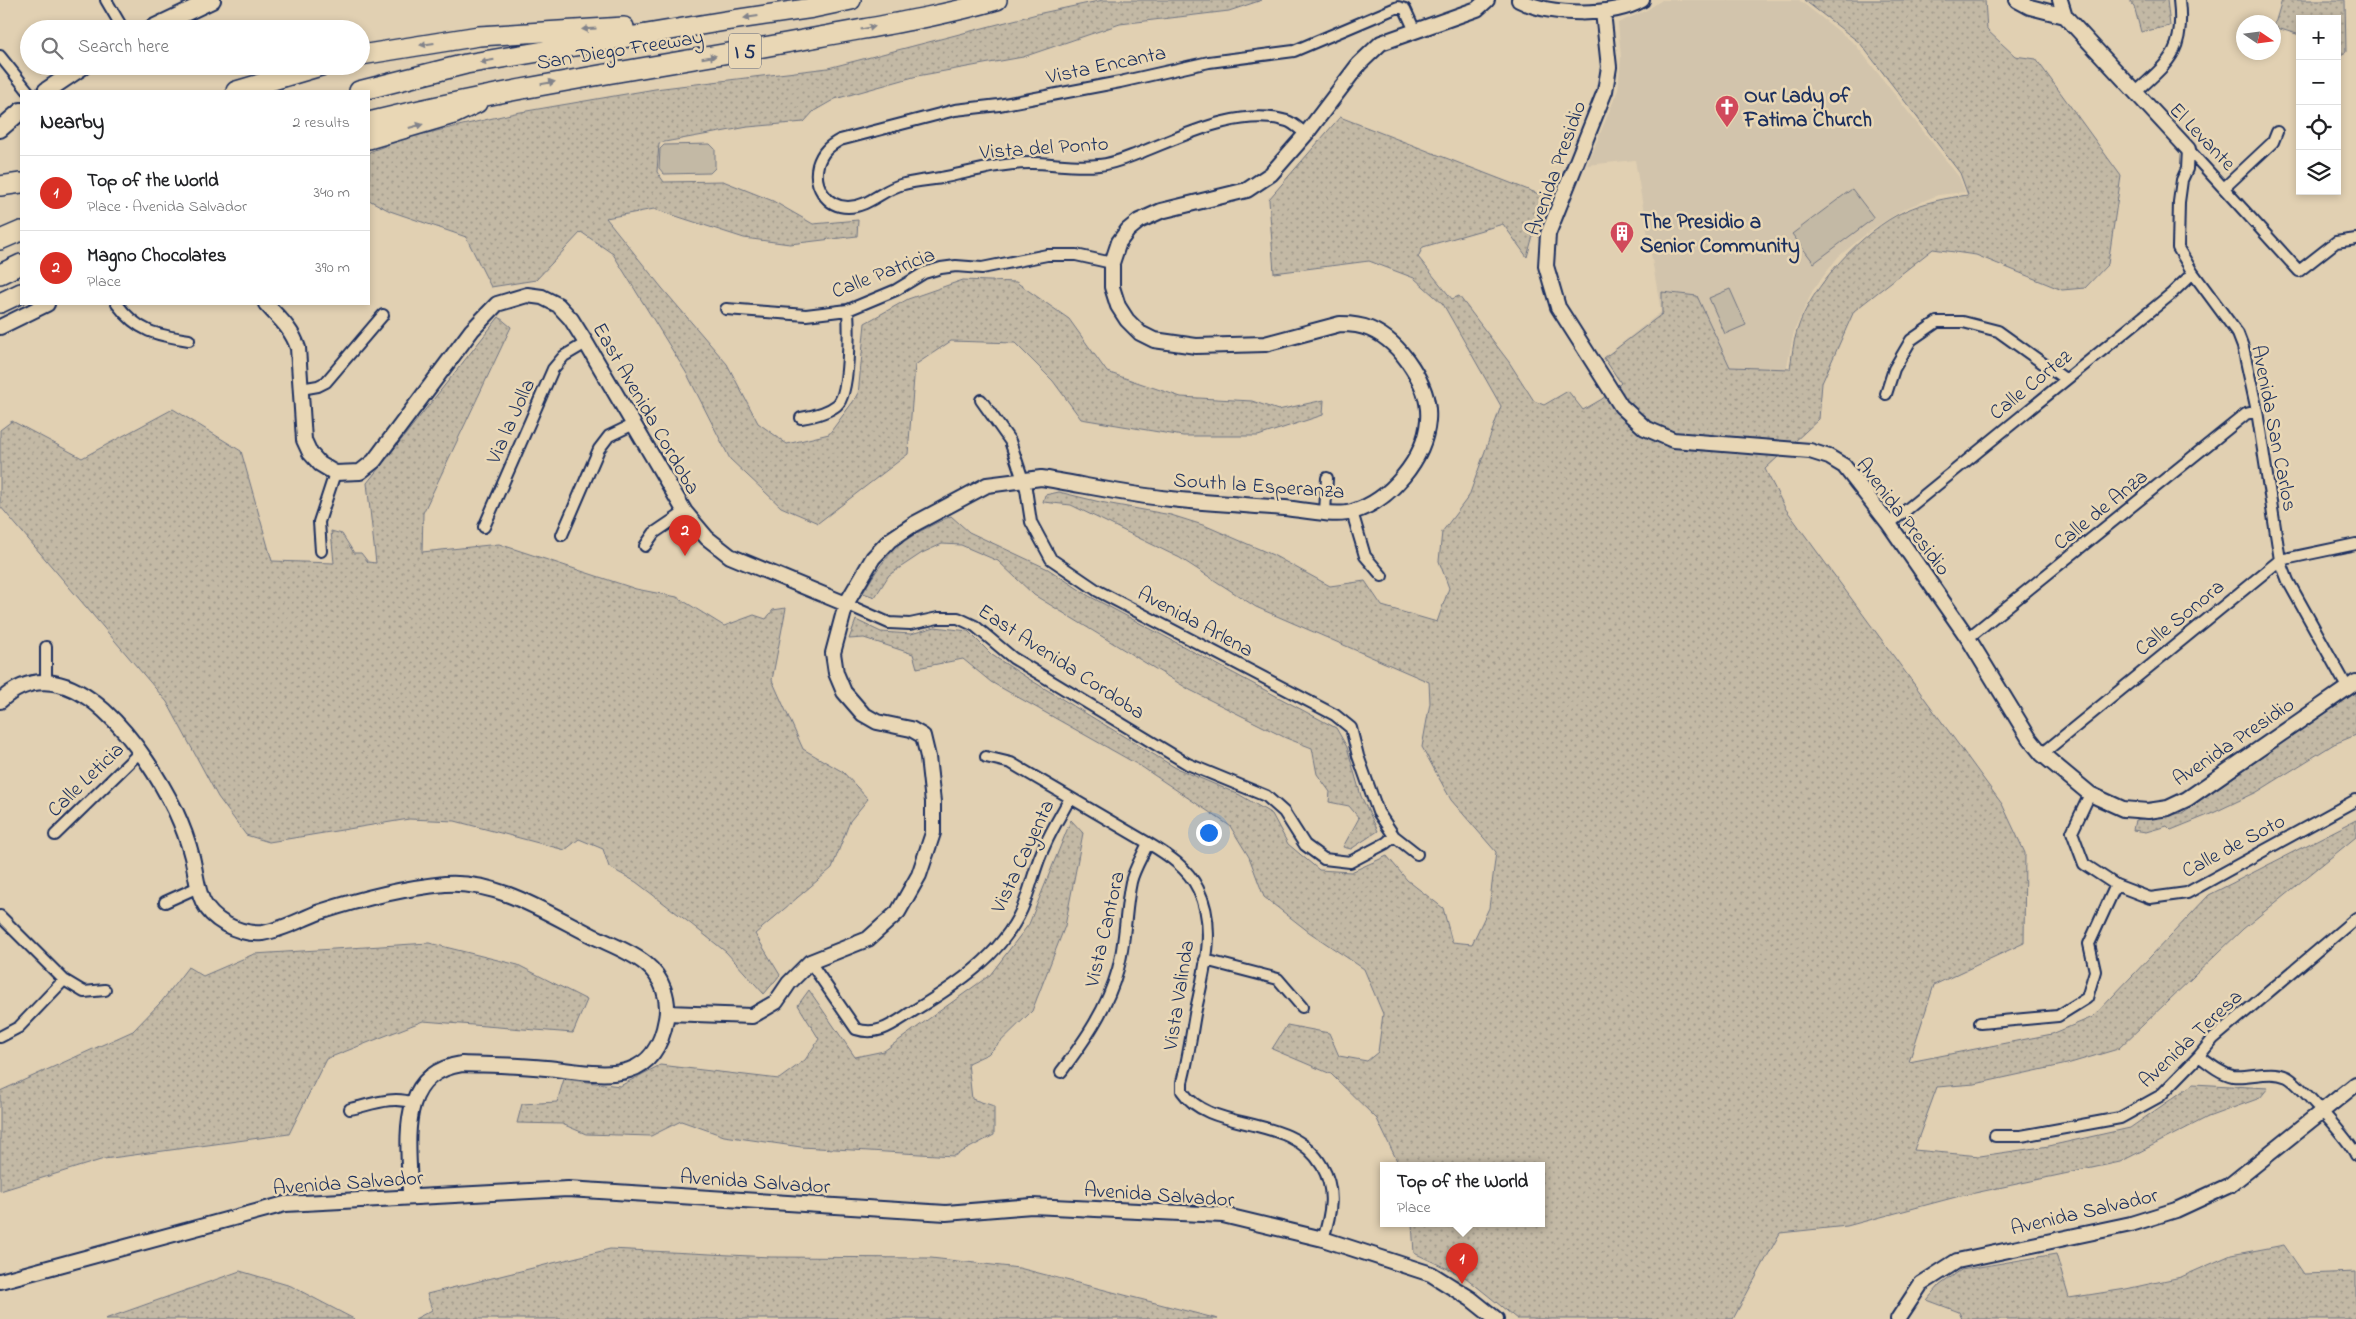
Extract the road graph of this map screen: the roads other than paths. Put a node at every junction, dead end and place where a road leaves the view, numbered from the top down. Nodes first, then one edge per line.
1 (106, 0) edge
2 (212, 0) edge
3 (835, 0) edge
4 (851, 0) edge
5 (1487, 0) edge
6 (1519, 0) edge
7 (1642, 0) edge
8 (2017, 0) edge
9 (2053, 0) edge
10 (2060, 0) edge
11 (2179, 0) edge
12 (996, 1) edge
13 (813, 8) junction
14 (2041, 10) junction
15 (1603, 12) junction
16 (2065, 16) junction
17 (117, 20) edge
18 (170, 20) edge
19 (725, 21) junction
20 (1415, 31) junction
21 (370, 54) edge
22 (0, 56) edge
23 (69, 75) edge
24 (290, 75) edge
25 (27, 90) edge
26 (47, 90) edge
27 (239, 90) edge
28 (363, 90) edge
29 (500, 92) junction
30 (2135, 94) junction
31 (20, 112) edge
32 (370, 122) edge
33 (0, 129) edge
34 (2277, 132) dead end
35 (1306, 134) junction
36 (370, 139) edge
37 (2188, 149) junction
38 (20, 183) edge
39 (818, 185) joint
40 (0, 186) edge
41 (2224, 188) junction
42 (20, 231) edge
43 (2356, 239) edge
44 (0, 240) edge
45 (1112, 263) junction
46 (20, 264) edge
47 (2193, 272) junction
48 (0, 274) edge
49 (20, 293) edge
50 (0, 303) edge
51 (45, 305) edge
52 (118, 305) edge
53 (267, 305) edge
54 (726, 309) dead end
55 (848, 310) junction
56 (383, 315) dead end
57 (0, 327) edge
58 (189, 340) dead end
59 (586, 343) junction
60 (2065, 380) junction
61 (301, 389) junction
62 (1886, 394) dead end
63 (981, 400) dead end
64 (2257, 411) junction
65 (801, 418) dead end
66 (634, 424) junction
67 (335, 473) junction
68 (1327, 478) dead end
69 (1023, 479) junction
70 (684, 512) junction
71 (1325, 512) junction
72 (1352, 512) junction
73 (1889, 524) junction
74 (484, 527) dead end
75 (562, 535) dead end
76 (2356, 544) edge
77 (645, 546) dead end
78 (321, 551) dead end
79 (2280, 560) junction
80 (1382, 576) dead end
81 (846, 604) junction
82 (1968, 638) junction
83 (46, 647) dead end
84 (46, 682) junction
85 (2351, 684) edge
86 (0, 701) edge
87 (141, 751) junction
88 (2042, 754) junction
89 (986, 757) dead end
90 (2090, 794) junction
91 (1070, 798) junction
92 (2356, 800) edge
93 (55, 835) dead end
94 (1394, 836) junction
95 (1148, 843) junction
96 (1417, 854) dead end
97 (2116, 885) junction
98 (196, 888) junction
99 (165, 902) dead end
100 (0, 916) edge
101 (2356, 918) edge
102 (1205, 960) junction
103 (810, 962) junction
104 (64, 980) junction
105 (105, 990) dead end
106 (1302, 1007) dead end
107 (667, 1013) junction
108 (1980, 1023) dead end
109 (0, 1037) edge
110 (2199, 1056) junction
111 (1060, 1072) dead end
112 (2356, 1084) edge
113 (413, 1103) junction
114 (350, 1109) dead end
115 (2322, 1113) junction
116 (1995, 1136) dead end
117 (2356, 1155) edge
118 (410, 1196) junction
119 (1323, 1239) junction
120 (0, 1281) edge
121 (1496, 1319) edge
122 (1898, 1319) edge

1 - 17 street
2 - 18 main road
3 - 13 highway
4 - 13 highway, San Diego Freeway / I 5
5 - 20 street, South la Esperanza
6 - 15 street
7 - 15 street
8 - 14 street
9 - 14 street
10 - 16 street
11 - 30 street
29 -> 12 highway, San Diego Freeway / I 5
13 -> 19 highway, San Diego Freeway / I 5
14 - 16 street
15 - 73 street, Avenida Presidio
16 - 30 street, El Levante
19 -> 21 highway
19 -> 28 highway, San Diego Freeway / I 5
20 - 35 street, South la Esperanza
20 - 39 street, Vista Encanta
22 - 25 street
23 - 26 main road
24 - 27 highway
29 - 32 highway, San Diego Freeway / I 5
36 -> 29 highway
30 - 37 street, El Levante
31 - 33 main road
34 - 41 street
35 - 39 street, Vista del Ponto
35 - 45 street, South la Esperanza
37 - 41 street, El Levante
37 - 47 street, Avenida San Carlos
38 - 40 highway
41 - 43 street, El Levante
42 - 44 highway
45 - 55 street, Calle Patricia
45 - 72 street, South la Esperanza
46 - 48 highway
47 - 60 street, Calle Cortez
47 - 64 street, Avenida San Carlos
49 - 50 highway
51 - 57 street
52 - 58 street
53 - 61 street
54 - 55 street, Calle Patricia
55 - 65 street
56 - 61 street
59 - 66 street, East Avenida Cordoba
59 - 67 street, East Avenida Cordoba
59 - 74 street, Via la Jolla
60 - 62 street
60 - 73 street, Calle Cortez
61 - 67 street
63 - 69 street, Avenida Arlena
64 - 79 street, Avenida San Carlos
64 - 82 street, Calle de Anza
66 - 70 street, East Avenida Cordoba
66 - 75 street
67 - 78 street
68 - 71 street
69 - 71 street, South la Esperanza
69 - 81 street, South la Esperanza
69 - 94 street, Avenida Arlena
70 - 77 street
70 - 81 street, East Avenida Cordoba
71 - 72 street, South la Esperanza
72 - 80 street
73 - 82 street, Avenida Presidio
76 - 79 street, Calle Sonora
79 - 85 street, Avenida San Carlos
79 - 88 street, Calle Sonora
81 - 94 street, East Avenida Cordoba
81 - 103 street, South la Esperanza
82 - 88 street, Avenida Presidio
83 - 84 street
84 - 86 street
84 - 87 street
85 - 90 street, Avenida Presidio
87 - 93 street, Calle Leticia
87 - 98 street
88 - 90 street, Avenida Presidio
89 - 91 street, Vista Valinda
90 - 97 street, Calle de Soto
91 - 95 street, Vista Valinda
91 - 103 street, Vista Cayenta
92 - 97 street, Calle de Soto
94 - 96 street, Avenida Arlena
95 - 102 street, Vista Valinda
95 - 111 street, Vista Cantora
97 - 108 street
98 - 99 street
98 - 107 street
100 - 104 street
101 - 110 street, Avenida Teresa
102 - 106 street
102 - 119 street, Vista Valinda
103 - 107 street
104 - 105 street
104 - 109 street
107 - 113 street
110 - 115 street
110 - 116 street, Avenida Teresa
112 - 115 street, Avenida Salvador
113 - 114 street
113 - 118 street
115 - 117 street
115 - 122 street, Avenida Salvador
118 - 119 street, Avenida Salvador
118 - 120 street, Avenida Salvador
119 - 121 street, Avenida Salvador

